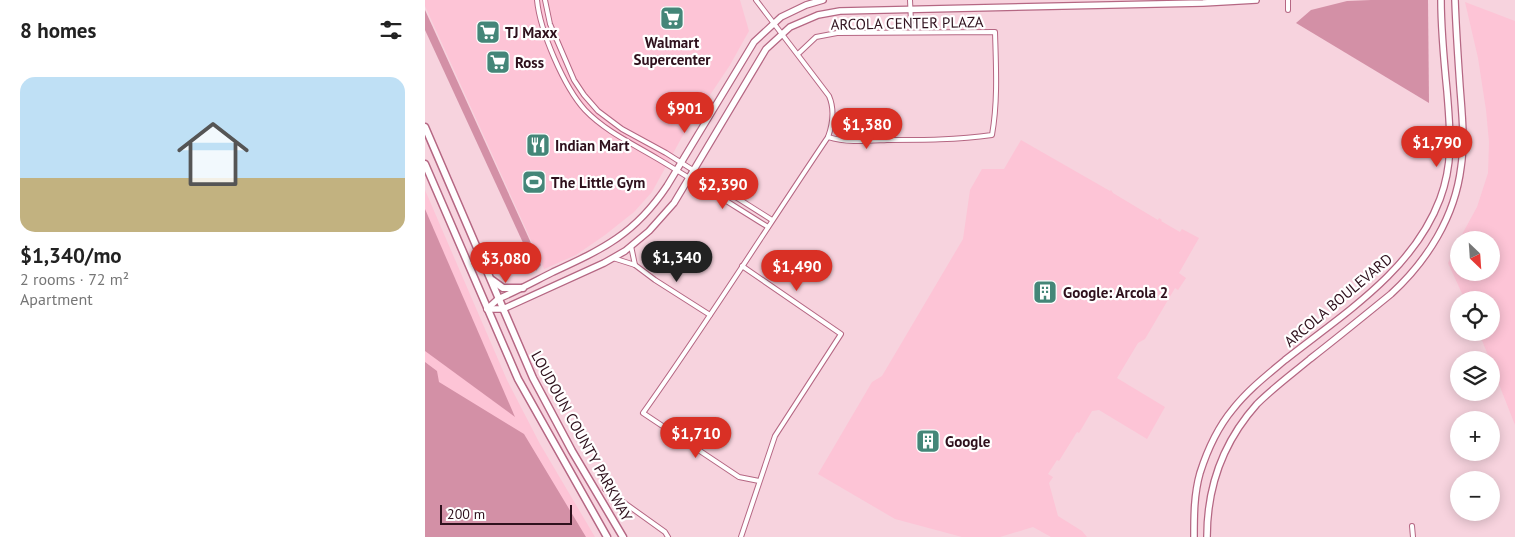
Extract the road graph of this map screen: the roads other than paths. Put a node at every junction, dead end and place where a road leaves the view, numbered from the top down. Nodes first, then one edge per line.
1 (537, 0) edge
2 (545, 0) edge
3 (756, 0) edge
4 (823, 0) edge
5 (910, 0) edge
6 (1256, 0) edge
7 (1288, 0) edge
8 (1441, 0) edge
9 (1455, 0) edge
10 (1058, 3) edge
11 (910, 9) junction
12 (1289, 10) dead end
13 (911, 22) dead end
14 (773, 23) junction
15 (781, 34) junction
16 (798, 54) junction
17 (425, 127) edge
18 (828, 137) junction
19 (680, 162) junction
20 (425, 164) edge
21 (676, 170) junction
22 (693, 170) junction
23 (689, 177) junction
24 (772, 220) junction
25 (767, 227) junction
26 (631, 246) junction
27 (613, 258) junction
28 (635, 265) junction
29 (742, 266) junction
30 (489, 278) junction
31 (523, 288) junction
32 (498, 299) junction
33 (487, 309) junction
34 (503, 309) junction
35 (710, 315) junction
36 (759, 481) junction
37 (605, 489) dead end
38 (1412, 526) dead end
39 (607, 537) edge
40 (623, 537) edge
41 (668, 537) edge
42 (741, 537) edge
43 (1194, 537) edge
44 (1207, 537) edge
45 (1413, 537) edge

1 - 21 street
2 - 19 street
3 - 14 street
4 - 14 street
5 - 11 street
6 - 10 street
7 - 12 street
8 - 43 street, ARCOLA BOULEVARD
9 - 44 street, ARCOLA BOULEVARD
10 - 11 street
11 - 13 street
11 - 15 street
14 - 15 street
14 - 19 street
15 - 16 street
15 - 22 street
16 - 18 street
16 - 18 street, ARCOLA CENTER PLAZA
17 - 30 main road, LOUDOUN COUNTY PARKWAY
18 - 24 street
19 - 21 street
19 - 22 street
20 - 33 main road, LOUDOUN COUNTY PARKWAY
21 - 23 street
21 - 31 street
22 - 23 street
22 - 24 street
23 - 25 street
23 - 26 street
24 - 25 street
25 - 29 street
26 - 27 street
26 - 28 street
27 - 28 street
27 - 34 street
28 - 35 street
29 - 35 street
29 - 36 street
30 - 31 main road
30 - 32 main road, LOUDOUN COUNTY PARKWAY
31 - 32 street
32 - 33 street
32 - 34 main road, LOUDOUN COUNTY PARKWAY
33 - 34 street
33 - 39 main road, LOUDOUN COUNTY PARKWAY
34 - 40 main road, LOUDOUN COUNTY PARKWAY
35 - 36 street
36 - 42 street
37 - 41 street
38 - 45 street

